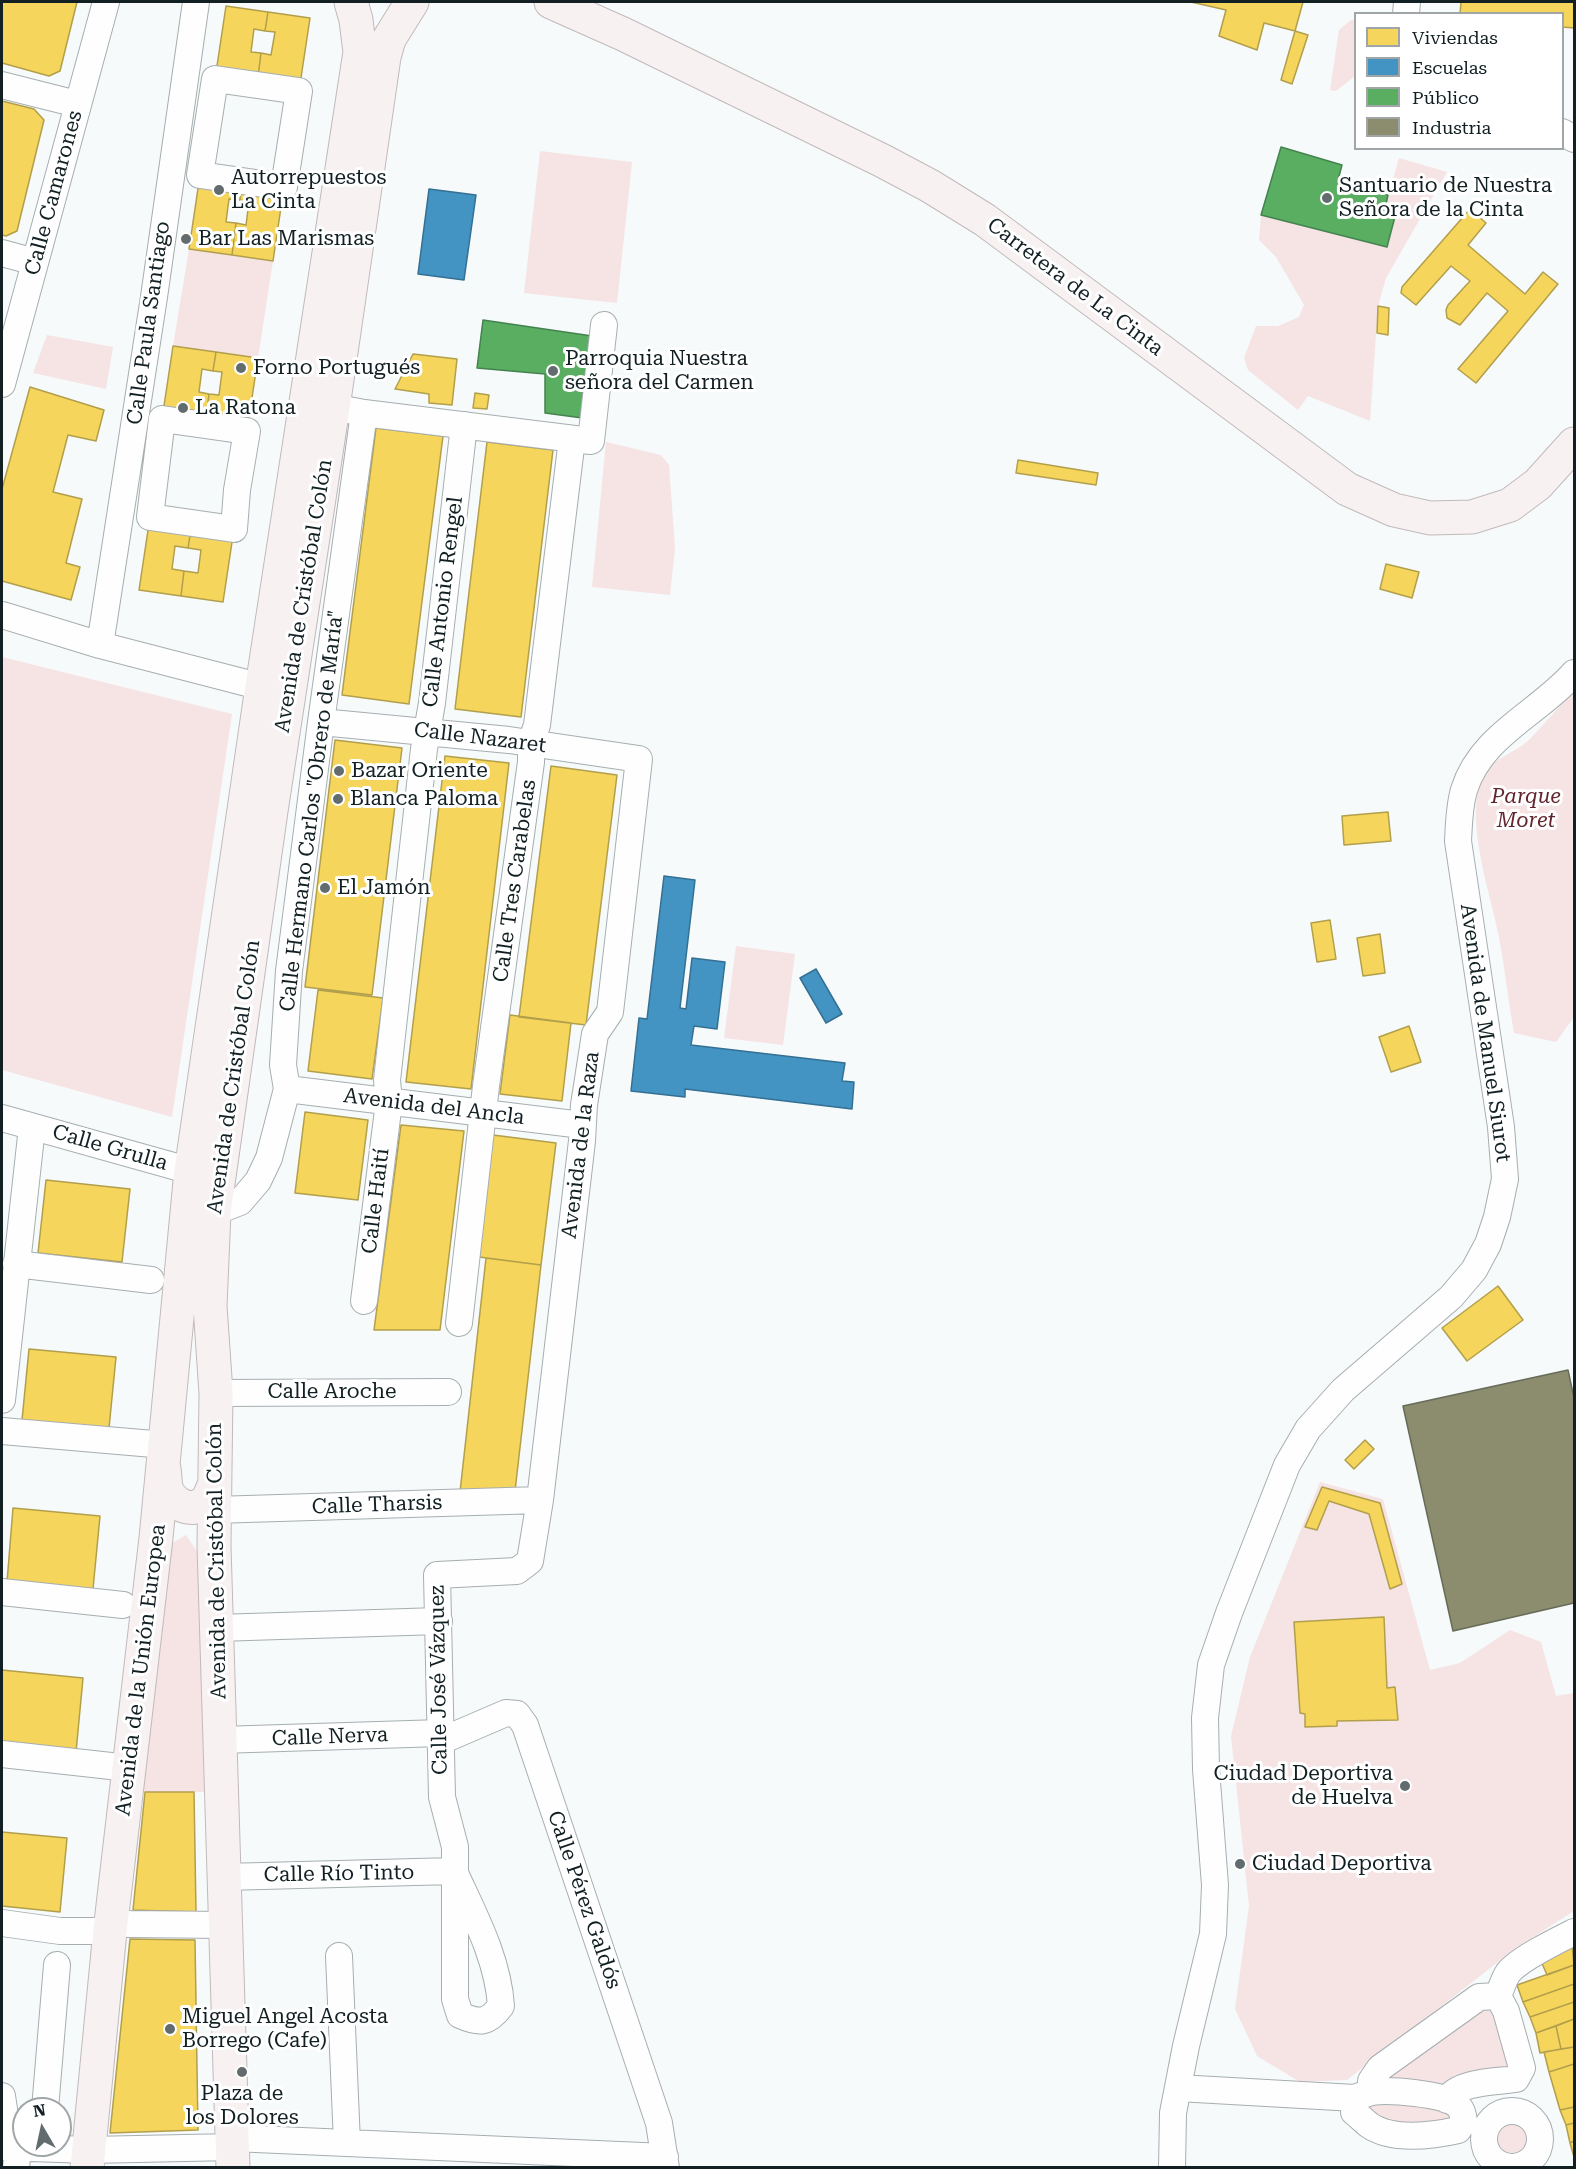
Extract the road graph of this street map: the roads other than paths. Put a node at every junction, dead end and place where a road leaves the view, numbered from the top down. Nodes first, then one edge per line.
1 (106, 2) edge
2 (196, 2) edge
3 (351, 2) edge
4 (367, 2) edge
5 (413, 2) edge
6 (551, 2) edge
7 (2, 85) edge
8 (77, 104) junction
9 (200, 175) joint
10 (2, 253) edge
11 (35, 262) junction
12 (604, 325) dead end
13 (2, 384) edge
14 (348, 410) junction
15 (464, 424) junction
16 (572, 439) junction
17 (1575, 444) edge
18 (150, 516) joint
19 (2, 615) edge
20 (99, 645) junction
21 (1575, 673) edge
22 (262, 687) junction
23 (321, 722) junction
24 (427, 732) junction
25 (531, 743) junction
26 (639, 759) joint
27 (287, 1089) junction
28 (389, 1102) junction
29 (483, 1113) junction
30 (2, 1118) edge
31 (582, 1125) junction
32 (32, 1127) junction
33 (205, 1174) junction
34 (214, 1212) junction
35 (16, 1264) junction
36 (152, 1280) dead end
37 (364, 1301) dead end
38 (459, 1323) dead end
39 (448, 1392) dead end
40 (216, 1393) junction
41 (2, 1400) edge
42 (2, 1431) edge
43 (164, 1454) junction
44 (214, 1498) junction
45 (540, 1500) junction
46 (156, 1538) junction
47 (214, 1546) junction
48 (2, 1592) edge
49 (123, 1605) dead end
50 (439, 1621) junction
51 (217, 1628) junction
52 (441, 1737) junction
53 (220, 1740) junction
54 (2, 1754) edge
55 (129, 1768) junction
56 (454, 1870) junction
57 (224, 1877) junction
58 (2, 1923) edge
59 (225, 1925) junction
60 (111, 1926) junction
61 (1575, 1932) edge
62 (339, 1956) dead end
63 (57, 1965) dead end
64 (1498, 1996) junction
65 (1178, 2088) junction
66 (1363, 2095) junction
67 (2, 2096) edge
68 (46, 2097) edge
69 (1447, 2100) junction
70 (1476, 2124) junction
71 (12, 2135) edge
72 (347, 2143) junction
73 (233, 2151) edge
74 (72, 2157) edge
75 (88, 2159) edge
76 (665, 2162) edge
77 (1531, 2165) edge
78 (1172, 2168) edge

1 - 8 street, Calle Camarones
2 - 20 street, Calle Paula Santiago
3 - 22 main road, Avenida de Cristóbal Colón
4 - 5 main road
5 - 14 main road, Avenida de Cristóbal Colón
6 - 17 main road, Carretera de La Cinta
7 - 8 street
8 - 11 street, Calle Camarones
9 - 9 street
10 - 11 street
11 - 13 street, Calle Camarones
12 - 16 street
14 - 15 street
14 - 23 street, Calle Hermano Carlos "Obrero de María"
14 - 33 main road, Avenida de Cristóbal Colón
15 - 16 street
15 - 24 street, Calle Antonio Rengel
16 - 25 street, Calle Tres Carabelas
18 - 18 street
19 - 20 street
20 - 22 street
21 - 65 street, Avenida de Manuel Siurot
22 - 33 main road, Avenida de Cristóbal Colón
23 - 24 street, Calle Nazaret
23 - 27 street, Calle Hermano Carlos "Obrero de María"
24 - 25 street, Calle Nazaret
24 - 28 street, Calle Antonio Rengel
25 - 26 street, Calle Nazaret
25 - 29 street, Calle Tres Carabelas
26 - 31 street, Avenida de la Raza
27 - 28 street, Avenida del Ancla
27 - 34 street, Calle Hermano Carlos "Obrero de María"
28 - 29 street, Avenida del Ancla
28 - 37 street, Calle Haití
29 - 31 street, Avenida del Ancla
29 - 38 street, Calle Tres Carabelas
30 - 32 street, Calle Grulla
31 - 45 street, Avenida de la Raza
32 - 33 street, Calle Grulla
32 - 35 street
33 - 34 main road, Avenida de Cristóbal Colón
33 - 43 main road, Avenida de la Unión Europea
34 - 40 main road, Avenida de Cristóbal Colón
35 - 36 street
35 - 41 street
39 - 40 street, Calle Aroche
40 - 44 main road, Avenida de Cristóbal Colón
42 - 43 street
43 - 44 main road
43 - 46 main road, Avenida de la Unión Europea
44 - 45 street, Calle Tharsis
44 - 47 main road, Avenida de Cristóbal Colón
45 - 50 street, Calle José Vázquez
46 - 47 main road
46 - 55 main road, Avenida de la Unión Europea
47 - 51 main road, Avenida de Cristóbal Colón
48 - 49 street
50 - 51 street
50 - 52 street, Calle José Vázquez
51 - 53 main road, Avenida de Cristóbal Colón
52 - 53 street, Calle Nerva
52 - 56 street, Calle José Vázquez
52 - 76 street, Calle Pérez Galdós
53 - 57 main road, Avenida de Cristóbal Colón
54 - 55 street
55 - 60 main road, Avenida de la Unión Europea
56 - 56 street, Calle José Vázquez
56 - 57 street, Calle Río Tinto
57 - 59 main road, Avenida de Cristóbal Colón
58 - 60 street
59 - 60 street
59 - 73 main road, Avenida de Cristóbal Colón
60 - 75 main road, Avenida de la Unión Europea
61 - 64 street
62 - 72 street
63 - 68 street
64 - 66 street
64 - 69 street
65 - 66 street
65 - 78 street, Avenida de Manuel Siurot
66 - 69 street
66 - 70 street
67 - 71 street
69 - 70 street
70 - 77 street
70 - 77 street
72 - 73 street
72 - 76 street
73 - 75 street
74 - 75 street

